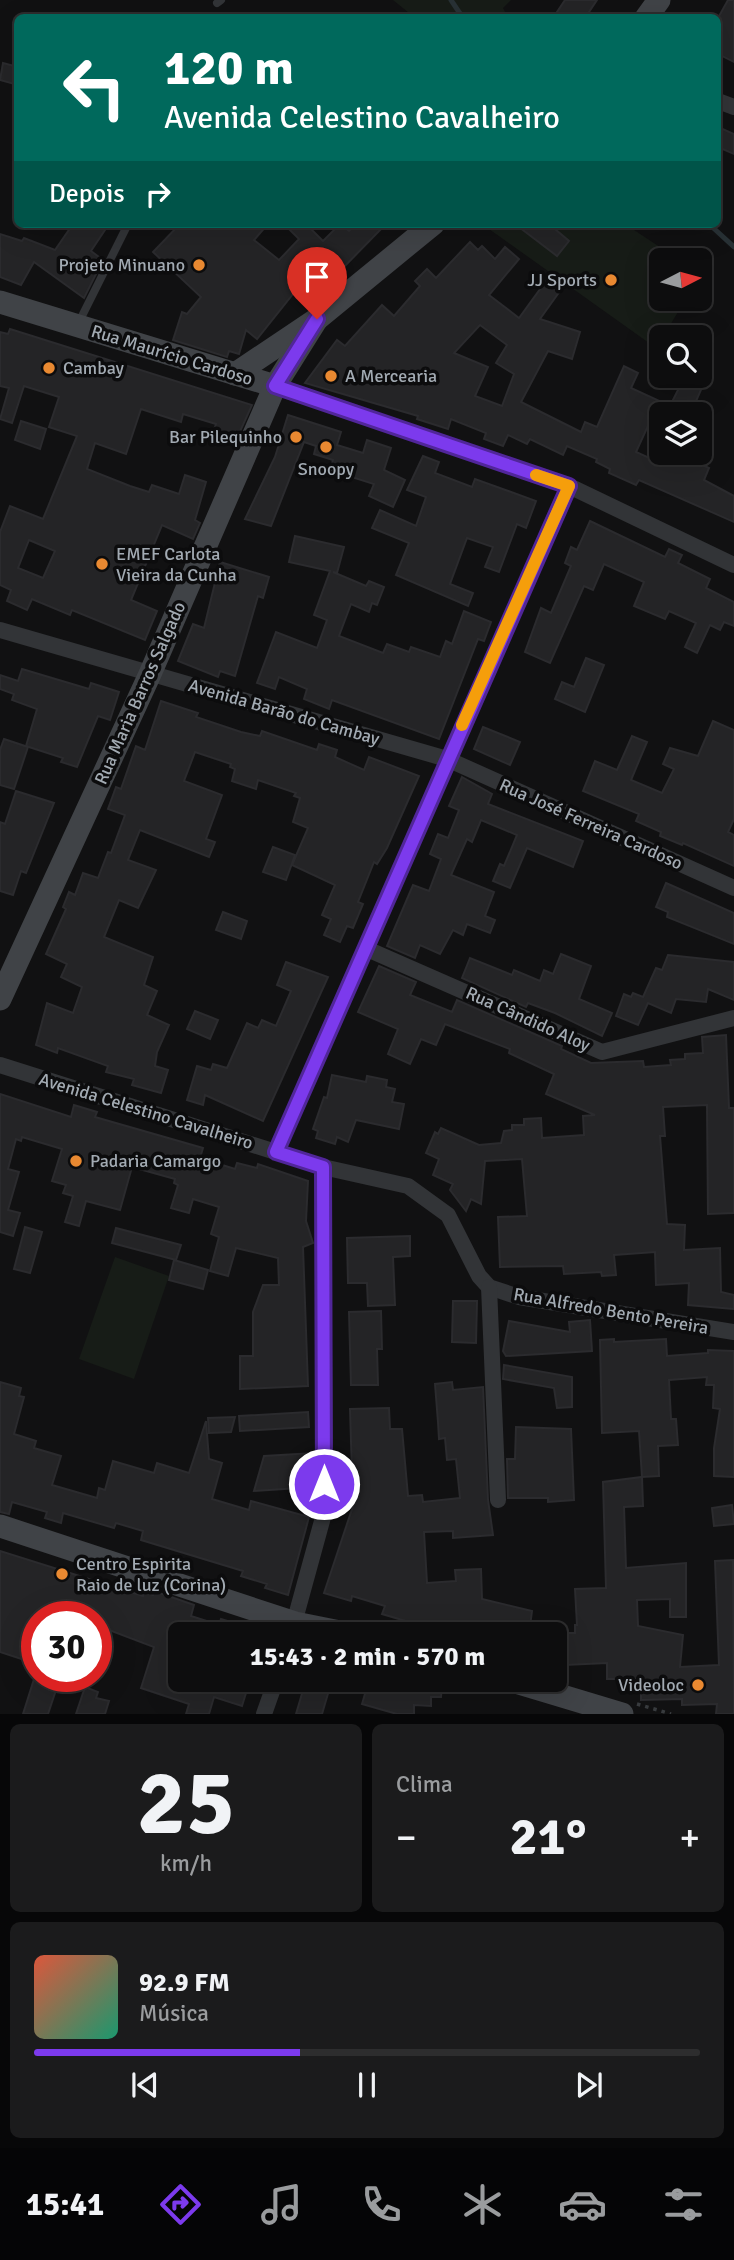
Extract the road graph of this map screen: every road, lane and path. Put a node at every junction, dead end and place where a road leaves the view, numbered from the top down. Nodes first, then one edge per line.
1 (126, 228) edge
2 (428, 228) edge
3 (0, 302) edge
4 (317, 319) junction
5 (77, 327) junction
6 (235, 374) junction
7 (275, 386) junction
8 (569, 486) junction
9 (734, 565) edge
10 (0, 630) edge
11 (150, 674) junction
12 (447, 759) junction
13 (734, 888) edge
14 (367, 949) junction
15 (0, 999) edge
16 (734, 1018) edge
17 (0, 1065) edge
18 (276, 1152) junction
19 (323, 1167) junction
20 (489, 1287) junction
21 (734, 1332) edge
22 (498, 1500) dead end
23 (0, 1526) edge
24 (273, 1622) edge
25 (295, 1622) edge
26 (272, 1692) edge
27 (549, 1692) edge
28 (264, 1714) edge
29 (622, 1714) edge

1 - 5 lane
2 - 4 street
3 - 5 street, Rua Maurício Cardoso
4 - 6 street
4 - 7 street, Rua Maria Barros Salgado
5 - 6 street, Rua Maurício Cardoso
6 - 7 street, Rua Maurício Cardoso
7 - 8 street, Rua Maurício Cardoso
7 - 11 street, Rua Maria Barros Salgado
8 - 9 street, Rua Maurício Cardoso
8 - 12 street
10 - 11 street, Avenida Barão do Cambay
11 - 12 street, Avenida Barão do Cambay
11 - 15 street, Rua Maria Barros Salgado
12 - 13 street, Rua José Ferreira Cardoso
12 - 14 street
14 - 16 street, Rua Cândido Aloy
14 - 18 street
17 - 18 street, Avenida Celestino Cavalheiro
18 - 19 street, Avenida Celestino Cavalheiro
19 - 20 street, Avenida Celestino Cavalheiro
19 - 25 street
20 - 21 street, Rua Alfredo Bento Pereira
20 - 22 street
23 - 24 street
26 - 28 street
27 - 29 street

